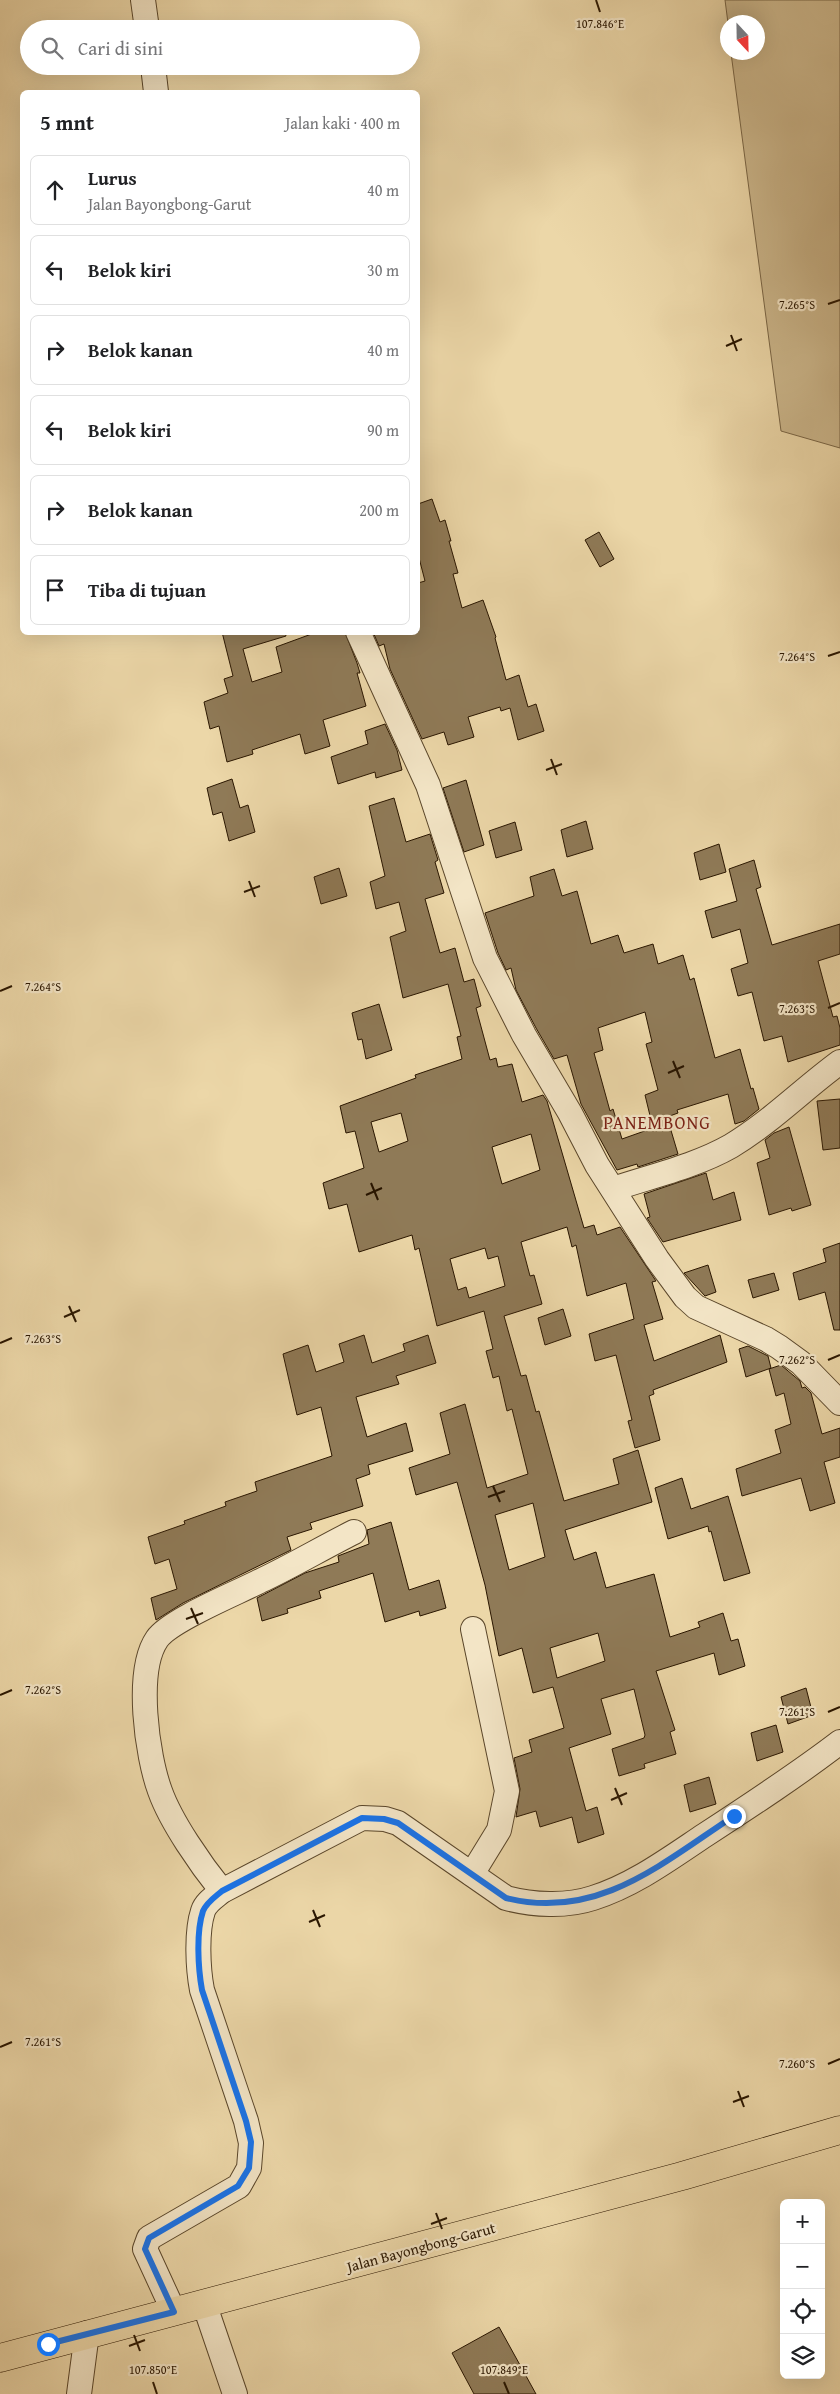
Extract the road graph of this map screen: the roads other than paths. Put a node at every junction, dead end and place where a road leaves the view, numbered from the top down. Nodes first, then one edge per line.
1 (143, 0) edge
2 (146, 20) edge
3 (153, 75) edge
4 (156, 90) edge
5 (359, 635) edge
6 (840, 1062) edge
7 (613, 1189) junction
8 (840, 1403) edge
9 (354, 1532) dead end
10 (473, 1629) dead end
11 (840, 1742) edge
12 (472, 1872) junction
13 (216, 1883) junction
14 (840, 2130) edge
15 (204, 2303) junction
16 (174, 2312) junction
17 (83, 2334) junction
18 (0, 2358) edge
19 (79, 2394) edge
20 (235, 2394) edge

1 - 2 street
3 - 4 street
5 - 7 street
6 - 7 street
7 - 8 street
9 - 13 street
10 - 12 street
11 - 12 street
12 - 13 street
13 - 16 street
14 - 15 main road, Jalan Bayongbong-Garut
15 - 16 main road, Jalan Bayongbong-Garut
15 - 20 street
16 - 17 main road, Jalan Bayongbong-Garut
17 - 18 main road, Jalan Bayongbong-Garut
17 - 19 street

